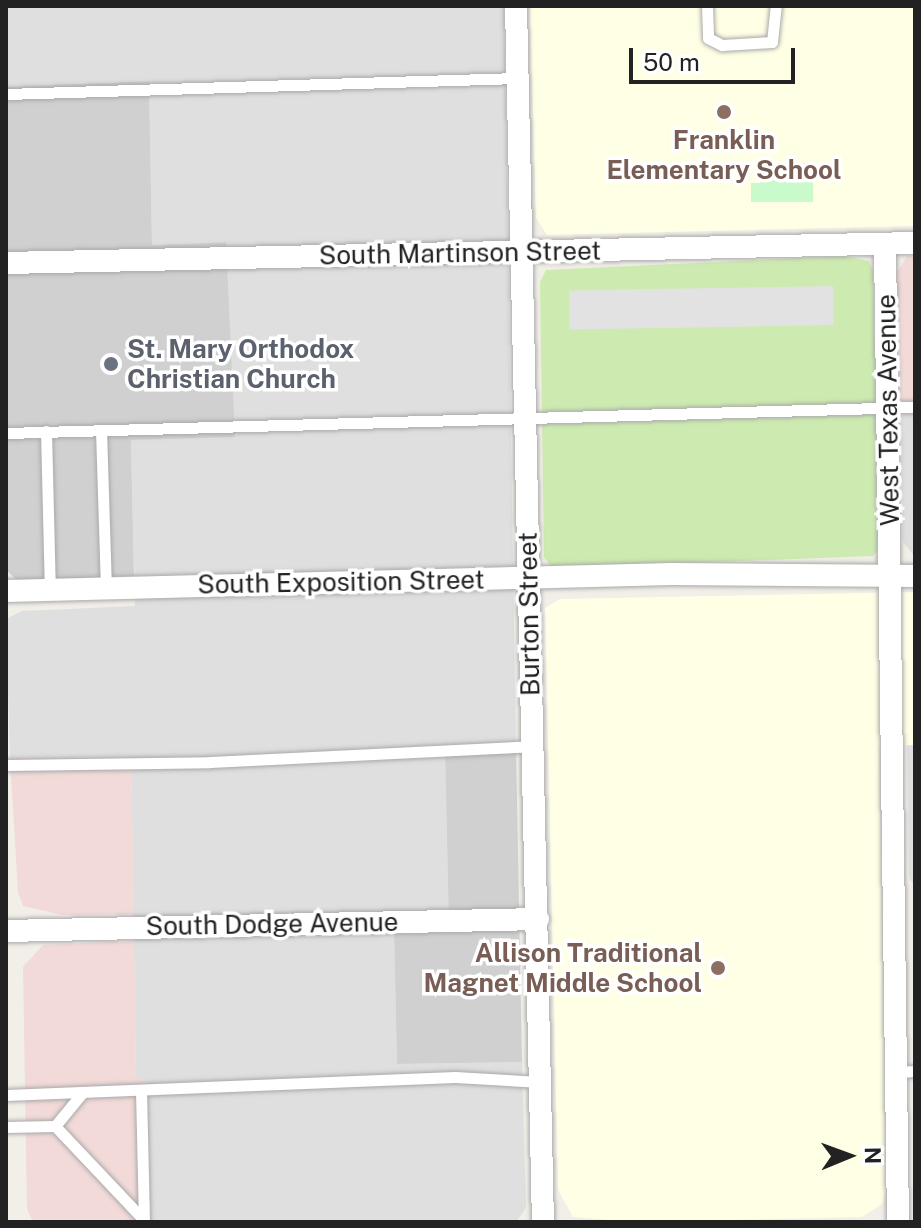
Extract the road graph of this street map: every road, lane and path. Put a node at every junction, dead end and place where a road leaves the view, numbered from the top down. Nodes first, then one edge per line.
1 (516, 6) edge
2 (707, 6) edge
3 (776, 6) edge
4 (517, 78) junction
5 (6, 94) edge
6 (915, 243) edge
7 (885, 244) junction
8 (521, 252) junction
9 (6, 263) edge
10 (915, 407) edge
11 (888, 408) junction
12 (525, 418) junction
13 (101, 430) junction
14 (46, 431) junction
15 (6, 433) edge
16 (891, 576) junction
17 (915, 576) edge
18 (528, 578) junction
19 (106, 588) junction
20 (50, 590) junction
21 (6, 591) edge
22 (533, 746) junction
23 (6, 765) edge
24 (905, 909) edge
25 (538, 919) junction
26 (6, 931) edge
27 (906, 1072) edge
28 (541, 1082) junction
29 (141, 1090) junction
30 (83, 1092) junction
31 (6, 1095) edge
32 (55, 1126) junction
33 (6, 1127) edge
34 (144, 1221) edge
35 (543, 1222) edge
36 (898, 1222) edge

1 - 4 street, Burton Street
2 - 3 lane
4 - 5 lane
4 - 8 street, Burton Street
6 - 7 street, South Martinson Street
7 - 8 street, South Martinson Street
7 - 11 street, West Texas Avenue
8 - 9 street, South Martinson Street
8 - 12 street, Burton Street
10 - 11 lane
11 - 12 lane
11 - 16 street, West Texas Avenue
12 - 13 lane
12 - 18 street, Burton Street
13 - 14 lane
13 - 19 lane
14 - 15 lane
14 - 20 lane
16 - 17 street, South Exposition Street
16 - 18 street, South Exposition Street
16 - 24 street, West Texas Avenue
18 - 19 street, South Exposition Street
18 - 22 street, Burton Street
19 - 20 street, South Exposition Street
20 - 21 street, South Exposition Street
22 - 23 lane
22 - 25 street, Burton Street
24 - 27 street, West Texas Avenue
25 - 26 street, South Dodge Avenue
25 - 28 street, Burton Street
27 - 36 street, West Texas Avenue
28 - 29 lane
28 - 35 street, Burton Street
29 - 30 lane
29 - 34 lane
30 - 31 lane
30 - 32 lane
32 - 33 lane
32 - 34 lane

